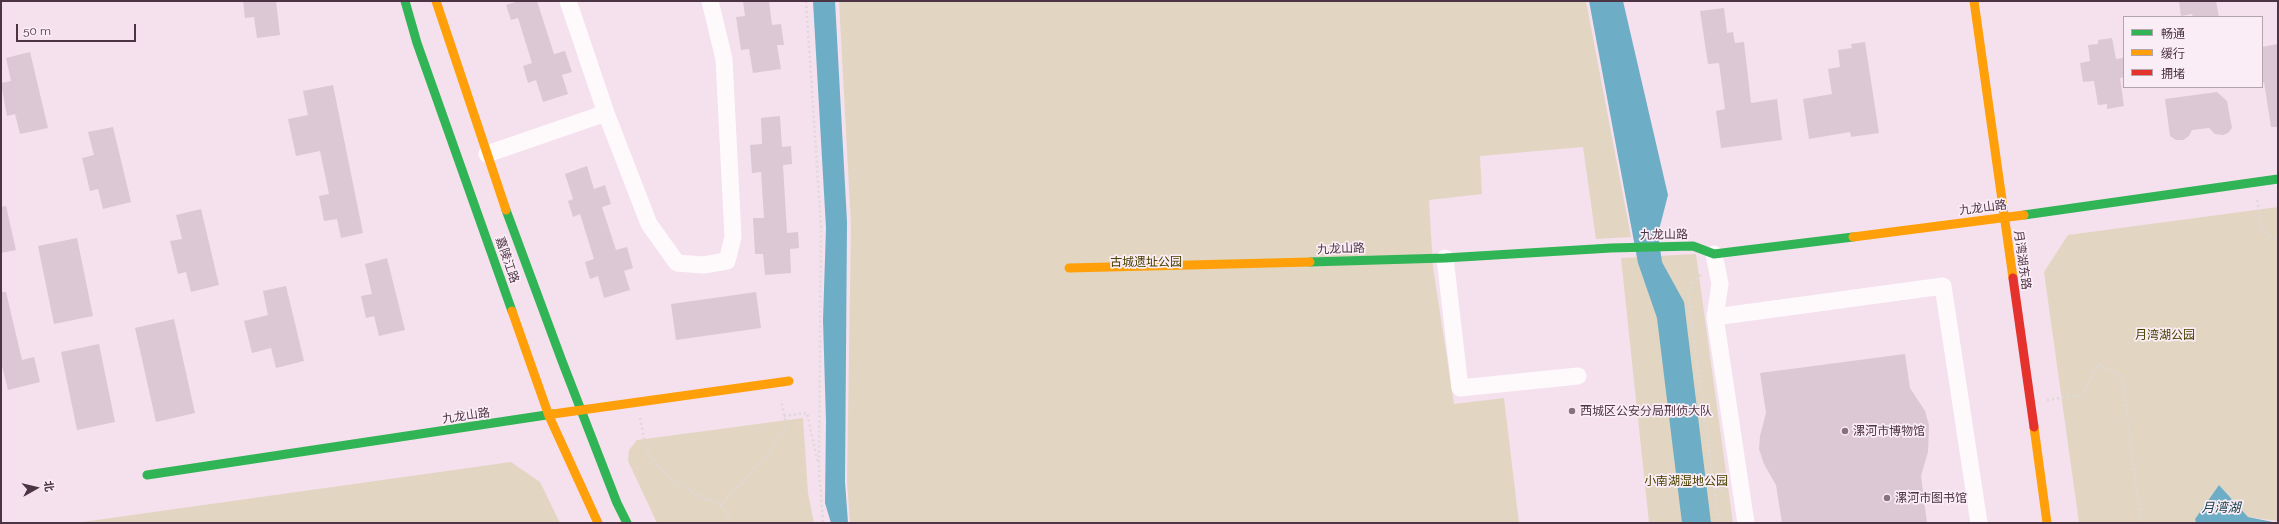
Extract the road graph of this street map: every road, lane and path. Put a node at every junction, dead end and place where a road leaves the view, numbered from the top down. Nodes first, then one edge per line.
1 (405, 1) edge
2 (436, 1) edge
3 (568, 1) edge
4 (710, 1) edge
5 (806, 1) edge
6 (1974, 1) edge
7 (606, 113) junction
8 (487, 154) junction
9 (2278, 179) edge
10 (2253, 182) junction
11 (2004, 218) junction
12 (2278, 241) edge
13 (1445, 258) junction
14 (1716, 261) junction
15 (1069, 268) dead end
16 (1715, 317) junction
17 (1578, 376) dead end
18 (789, 381) dead end
19 (777, 382) junction
20 (637, 401) junction
21 (2030, 402) junction
22 (581, 410) junction
23 (549, 416) junction
24 (784, 416) junction
25 (819, 470) junction
26 (147, 475) dead end
27 (721, 505) junction
28 (598, 523) edge
29 (627, 523) edge
30 (732, 523) edge
31 (823, 523) edge
32 (1719, 523) edge
33 (1746, 523) edge
34 (1979, 523) edge
35 (2047, 523) edge
36 (2141, 523) edge

1 - 23 street, 嘉陵江路
2 - 8 street, 嘉陵江路
3 - 7 street
4 - 7 street
5 - 25 path
6 - 11 street, 月湾湖东路
7 - 8 street
8 - 22 street, 嘉陵江路
9 - 10 street, 九龙山路
10 - 11 street, 九龙山路
10 - 12 path
11 - 14 street, 九龙山路
11 - 21 street, 月湾湖东路
13 - 14 street, 九龙山路
13 - 15 street, 九龙山路
13 - 17 street
14 - 16 street
14 - 32 path
16 - 33 street
16 - 34 street
18 - 19 street, 九龙山路
19 - 20 street, 九龙山路
19 - 24 path
20 - 22 street, 九龙山路
20 - 27 path
21 - 35 street, 月湾湖东路
21 - 36 path
22 - 23 street, 九龙山路
22 - 29 street, 嘉陵江路
23 - 26 street, 九龙山路
23 - 28 street, 嘉陵江路
24 - 25 path
24 - 27 path
25 - 31 path
27 - 30 path

